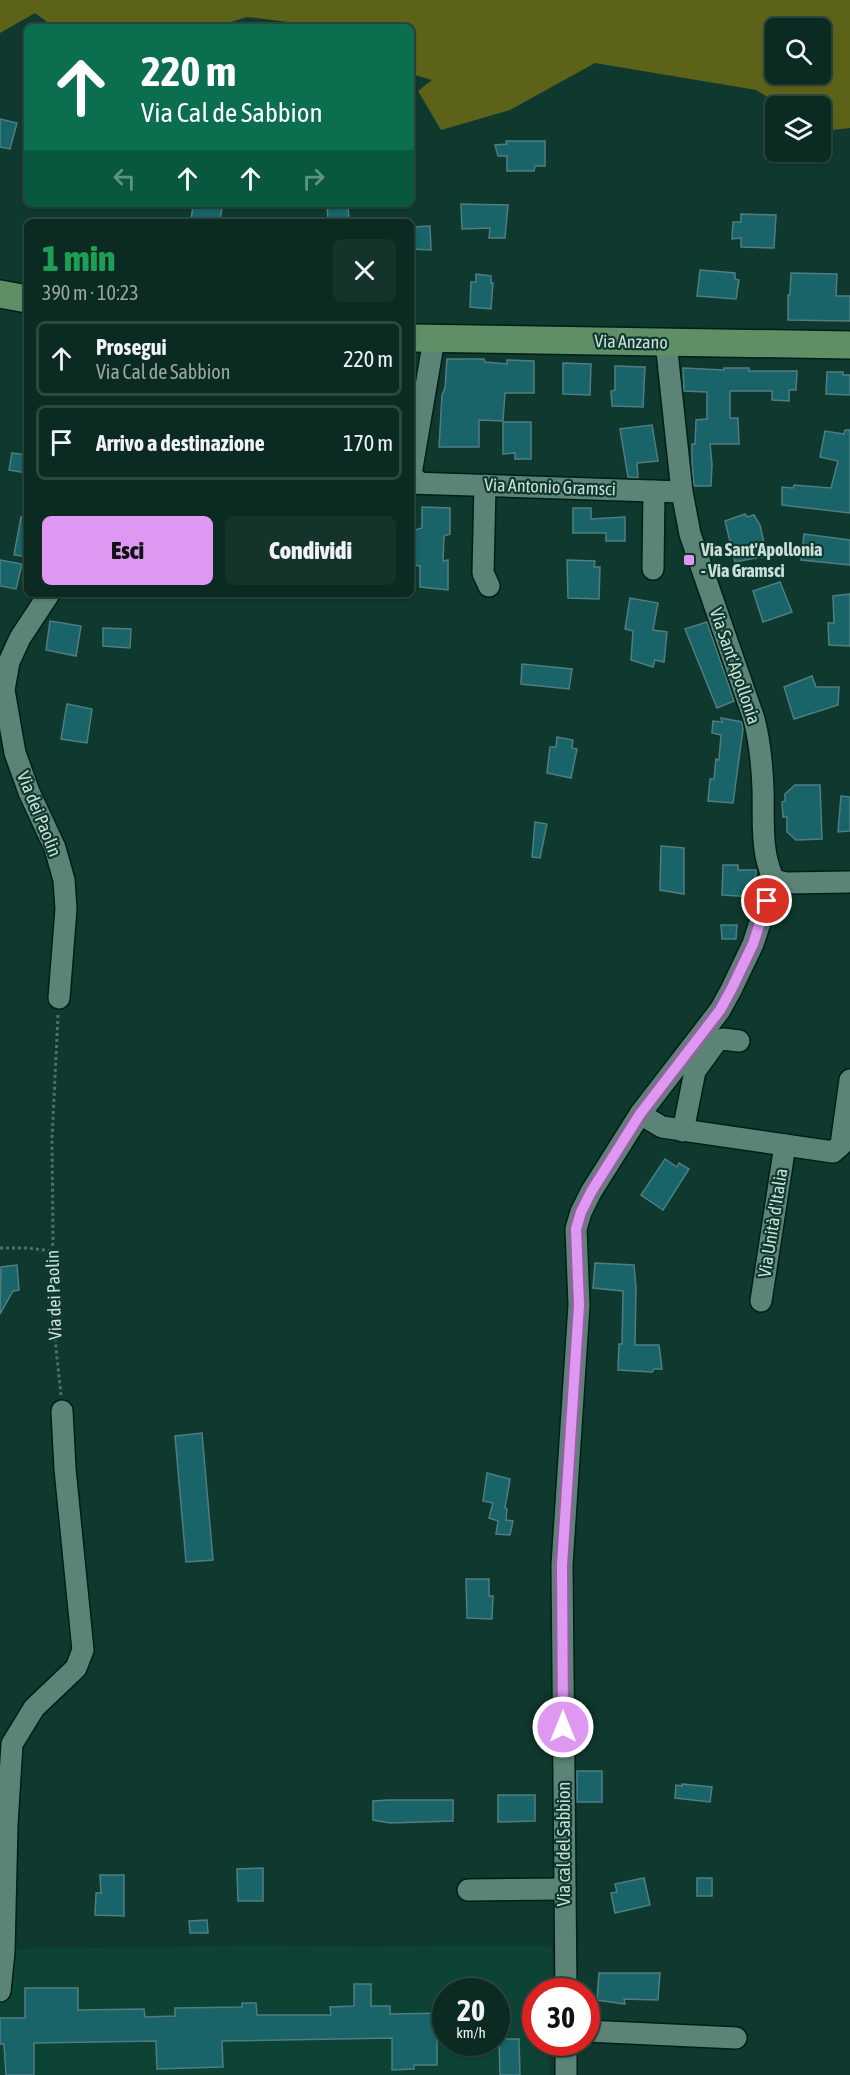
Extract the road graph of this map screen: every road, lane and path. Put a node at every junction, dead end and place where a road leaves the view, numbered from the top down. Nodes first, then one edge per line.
1 (0, 294) edge
2 (24, 298) edge
3 (423, 339) edge
4 (666, 342) junction
5 (850, 345) edge
6 (414, 440) edge
7 (415, 483) edge
8 (485, 485) junction
9 (654, 491) junction
10 (682, 492) junction
11 (653, 569) dead end
12 (489, 586) dead end
13 (47, 597) edge
14 (774, 880) junction
15 (850, 882) edge
16 (58, 998) joint
17 (740, 1041) dead end
18 (850, 1080) edge
19 (640, 1114) junction
20 (683, 1131) junction
21 (785, 1145) junction
22 (842, 1153) edge
23 (0, 1248) edge
24 (52, 1251) junction
25 (761, 1301) dead end
26 (62, 1411) joint
27 (565, 1889) junction
28 (468, 1890) dead end
29 (566, 1978) edge
30 (0, 1990) edge
31 (600, 2032) edge
32 (736, 2038) dead end
33 (566, 2056) edge
34 (566, 2075) edge

1 - 2 main road
3 - 4 main road, Via Anzano
3 - 6 street, Via Antonio Gramsci
4 - 5 main road, Via Anzano
4 - 10 street, Via Sant'Apollonia
7 - 8 street, Via Antonio Gramsci
8 - 9 street, Via Antonio Gramsci
8 - 12 street
9 - 10 street, Via Antonio Gramsci
9 - 11 street
10 - 14 street, Via Sant'Apollonia
13 - 16 street, Via dei Paolin
14 - 15 street
14 - 19 street
16 - 24 path, Via dei Paolin
17 - 20 street
18 - 22 street, Via Unità d'Italia
19 - 20 street, Via Unità d'Italia
19 - 27 street, Via cal del Sabbion
20 - 21 street, Via Unità d'Italia
21 - 22 street, Via Unità d'Italia
21 - 25 street, Via Unità d'Italia
23 - 24 path
24 - 26 path, Via dei Paolin
26 - 30 street
27 - 28 street
27 - 29 street, Via cal del Sabbion
31 - 32 street
33 - 34 street

